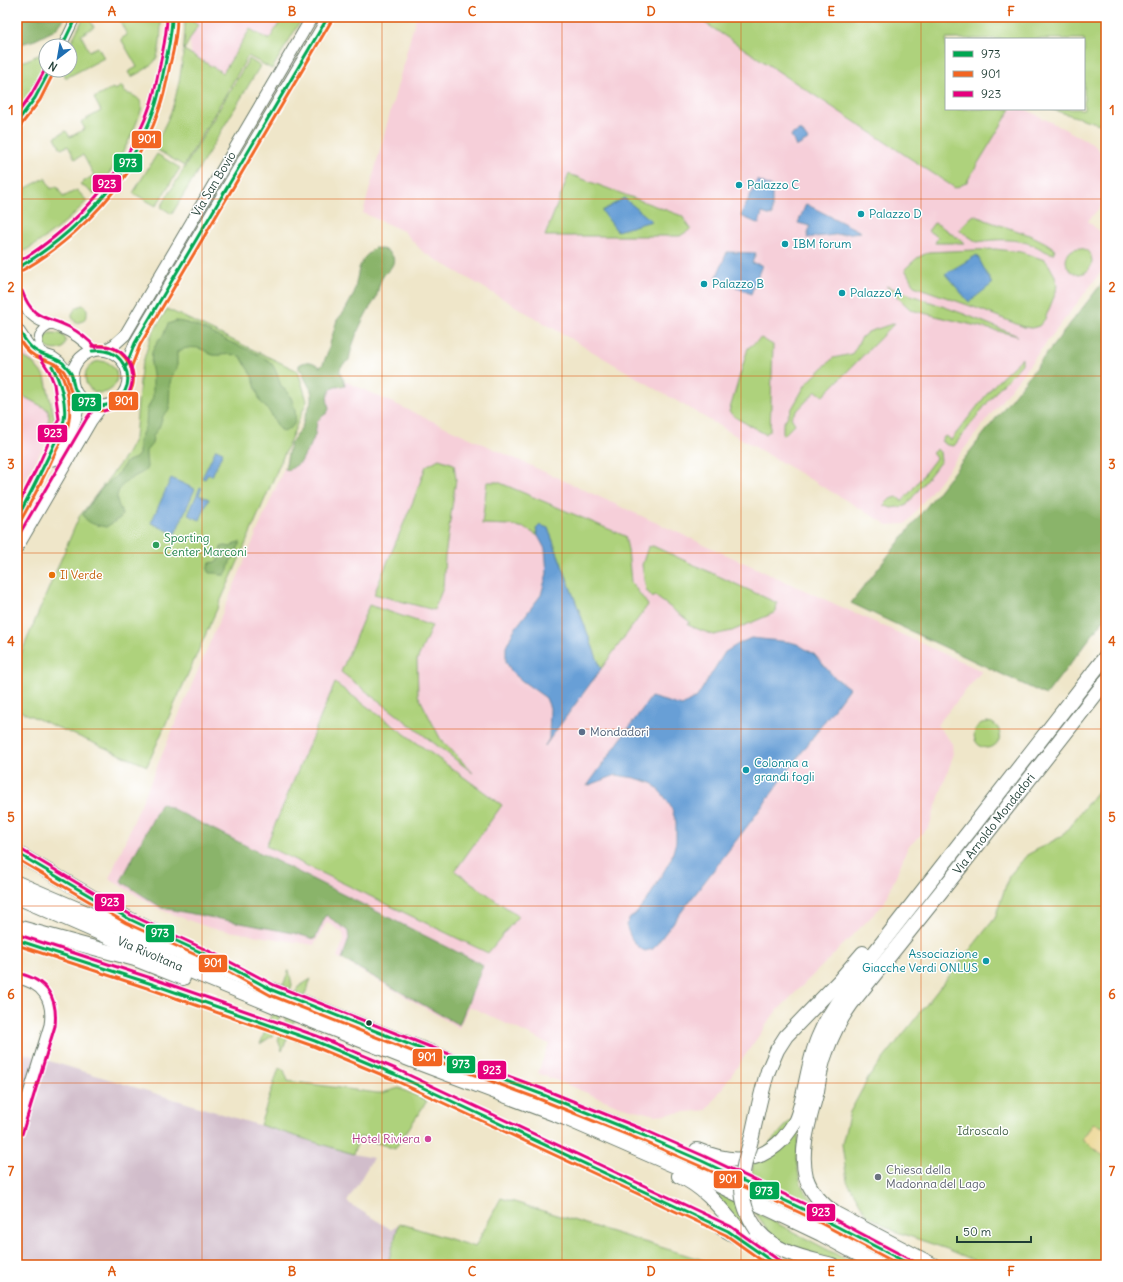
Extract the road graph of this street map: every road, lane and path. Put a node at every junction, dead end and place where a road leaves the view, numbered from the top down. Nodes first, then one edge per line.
1 (76, 17) edge
2 (172, 17) edge
3 (312, 17) edge
4 (328, 17) edge
5 (66, 38) edge
6 (46, 78) edge
7 (17, 122) edge
8 (17, 268) edge
9 (17, 293) edge
10 (53, 325) junction
11 (17, 326) edge
12 (105, 350) junction
13 (92, 351) junction
14 (44, 354) junction
15 (126, 366) junction
16 (72, 376) junction
17 (77, 395) junction
18 (102, 406) junction
19 (22, 507) junction
20 (17, 518) edge
21 (17, 548) edge
22 (1106, 656) edge
23 (1106, 681) edge
24 (17, 853) edge
25 (17, 883) edge
26 (17, 898) edge
27 (898, 923) junction
28 (17, 926) edge
29 (17, 940) edge
30 (17, 978) edge
31 (272, 990) junction
32 (280, 1008) junction
33 (452, 1061) junction
34 (581, 1125) junction
35 (17, 1133) edge
36 (720, 1227) joint
37 (758, 1251) junction
38 (777, 1265) edge
39 (832, 1265) edge
40 (878, 1265) edge
41 (911, 1265) edge
42 (933, 1265) edge

1 - 5 street
2 - 8 street
3 - 12 main road, Via San Bovio
4 - 15 main road, Via San Bovio
6 - 7 street
9 - 10 street
10 - 13 street
10 - 14 street
11 - 14 street
12 - 13 main road
12 - 15 main road
13 - 16 main road
14 - 16 street
14 - 19 main road
15 - 18 main road
16 - 17 main road
17 - 18 main road
17 - 19 main road
18 - 21 main road
19 - 20 main road
22 - 27 highway, Via Arnoldo Mondadori
23 - 42 highway, Via Arnoldo Mondadori
24 - 31 highway
25 - 31 highway, Via Rivoltana
26 - 32 highway, Via Rivoltana
27 - 33 highway, Via Arnoldo Mondadori
27 - 39 highway, bridge
28 - 32 highway
29 - 36 street
30 - 35 main road
31 - 33 highway, Via Rivoltana
32 - 34 highway, Via Rivoltana
33 - 41 highway, Via Rivoltana
34 - 37 highway
34 - 40 highway, Via Rivoltana
36 - 37 highway
37 - 38 highway

